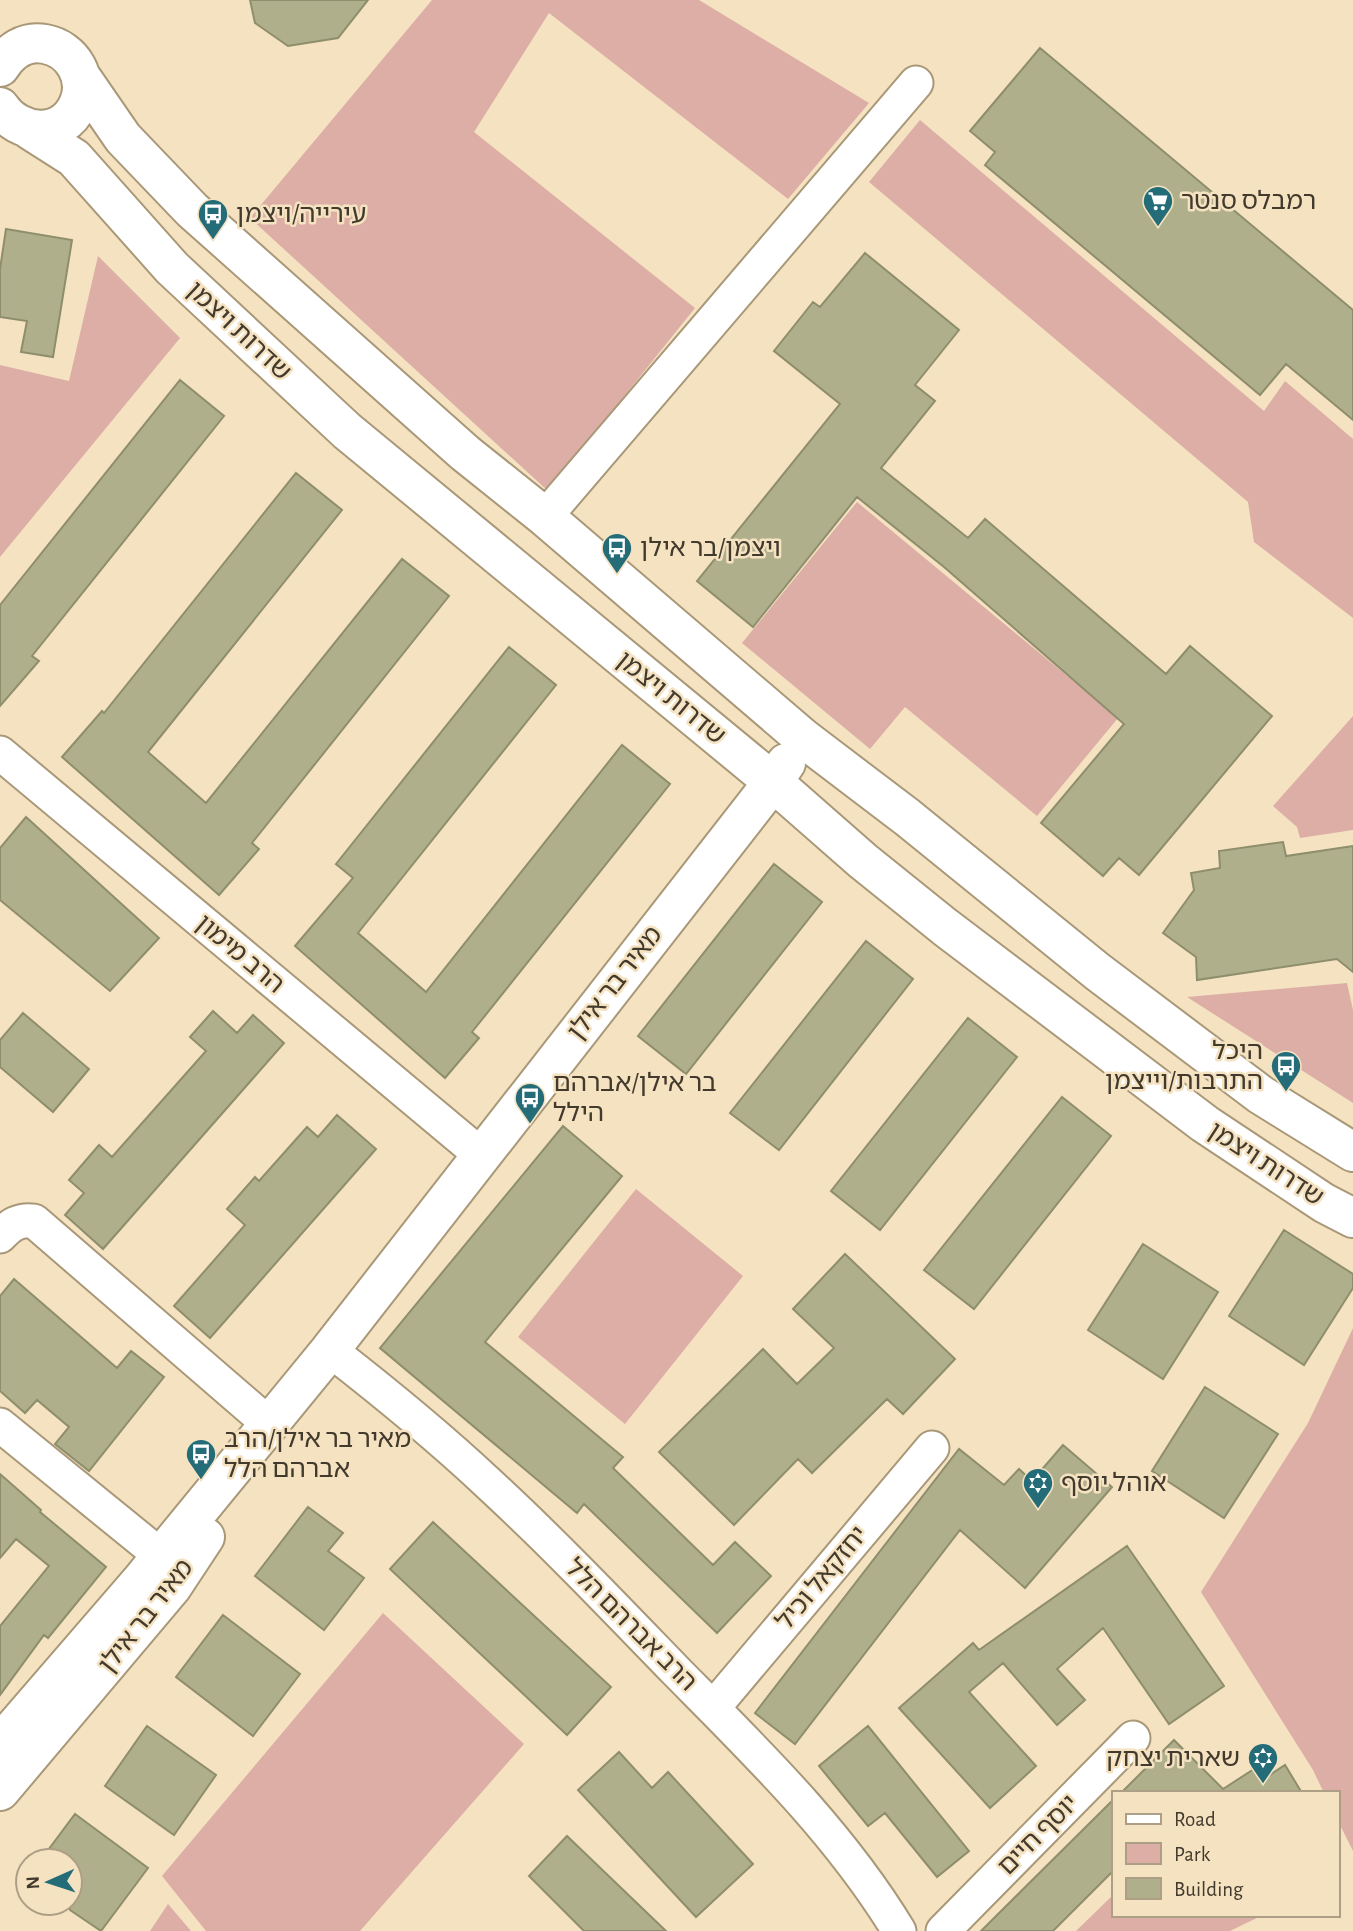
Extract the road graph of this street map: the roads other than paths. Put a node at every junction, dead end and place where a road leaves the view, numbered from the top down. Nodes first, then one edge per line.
1 (10, 48) edge
2 (81, 77) junction
3 (916, 83) dead end
4 (0, 107) edge
5 (30, 130) junction
6 (545, 517) junction
7 (803, 737) junction
8 (0, 753) edge
9 (773, 782) junction
10 (1353, 1152) edge
11 (481, 1155) junction
12 (1353, 1218) edge
13 (0, 1236) edge
14 (330, 1350) junction
15 (0, 1425) edge
16 (270, 1425) junction
17 (932, 1448) dead end
18 (161, 1556) junction
19 (713, 1708) junction
20 (1133, 1738) dead end
21 (0, 1744) edge
22 (0, 1791) edge
23 (899, 1931) edge
24 (943, 1931) edge

1 - 2 main road, שדרות ויצמן
2 - 5 main road
2 - 6 main road, שדרות ויצמן
3 - 6 street
4 - 5 main road, שדרות ויצמן
5 - 9 main road, שדרות ויצמן
6 - 7 main road, שדרות ויצמן
7 - 9 main road, מאיר בר אילן
7 - 10 main road, שדרות ויצמן
8 - 11 street, הרב מימון
9 - 11 main road, מאיר בר אילן
9 - 12 main road, שדרות ויצמן
11 - 14 main road, מאיר בר אילן
13 - 16 street
14 - 16 main road, מאיר בר אילן
14 - 19 street, הרב אברהם הלל
15 - 18 street
16 - 18 main road, מאיר בר אילן
16 - 22 main road, מאיר בר אילן
17 - 19 street, יחזקאל וכיל
18 - 21 main road, מאיר בר אילן
19 - 23 street, הרב אברהם הלל
20 - 24 street, יוסף חיים

